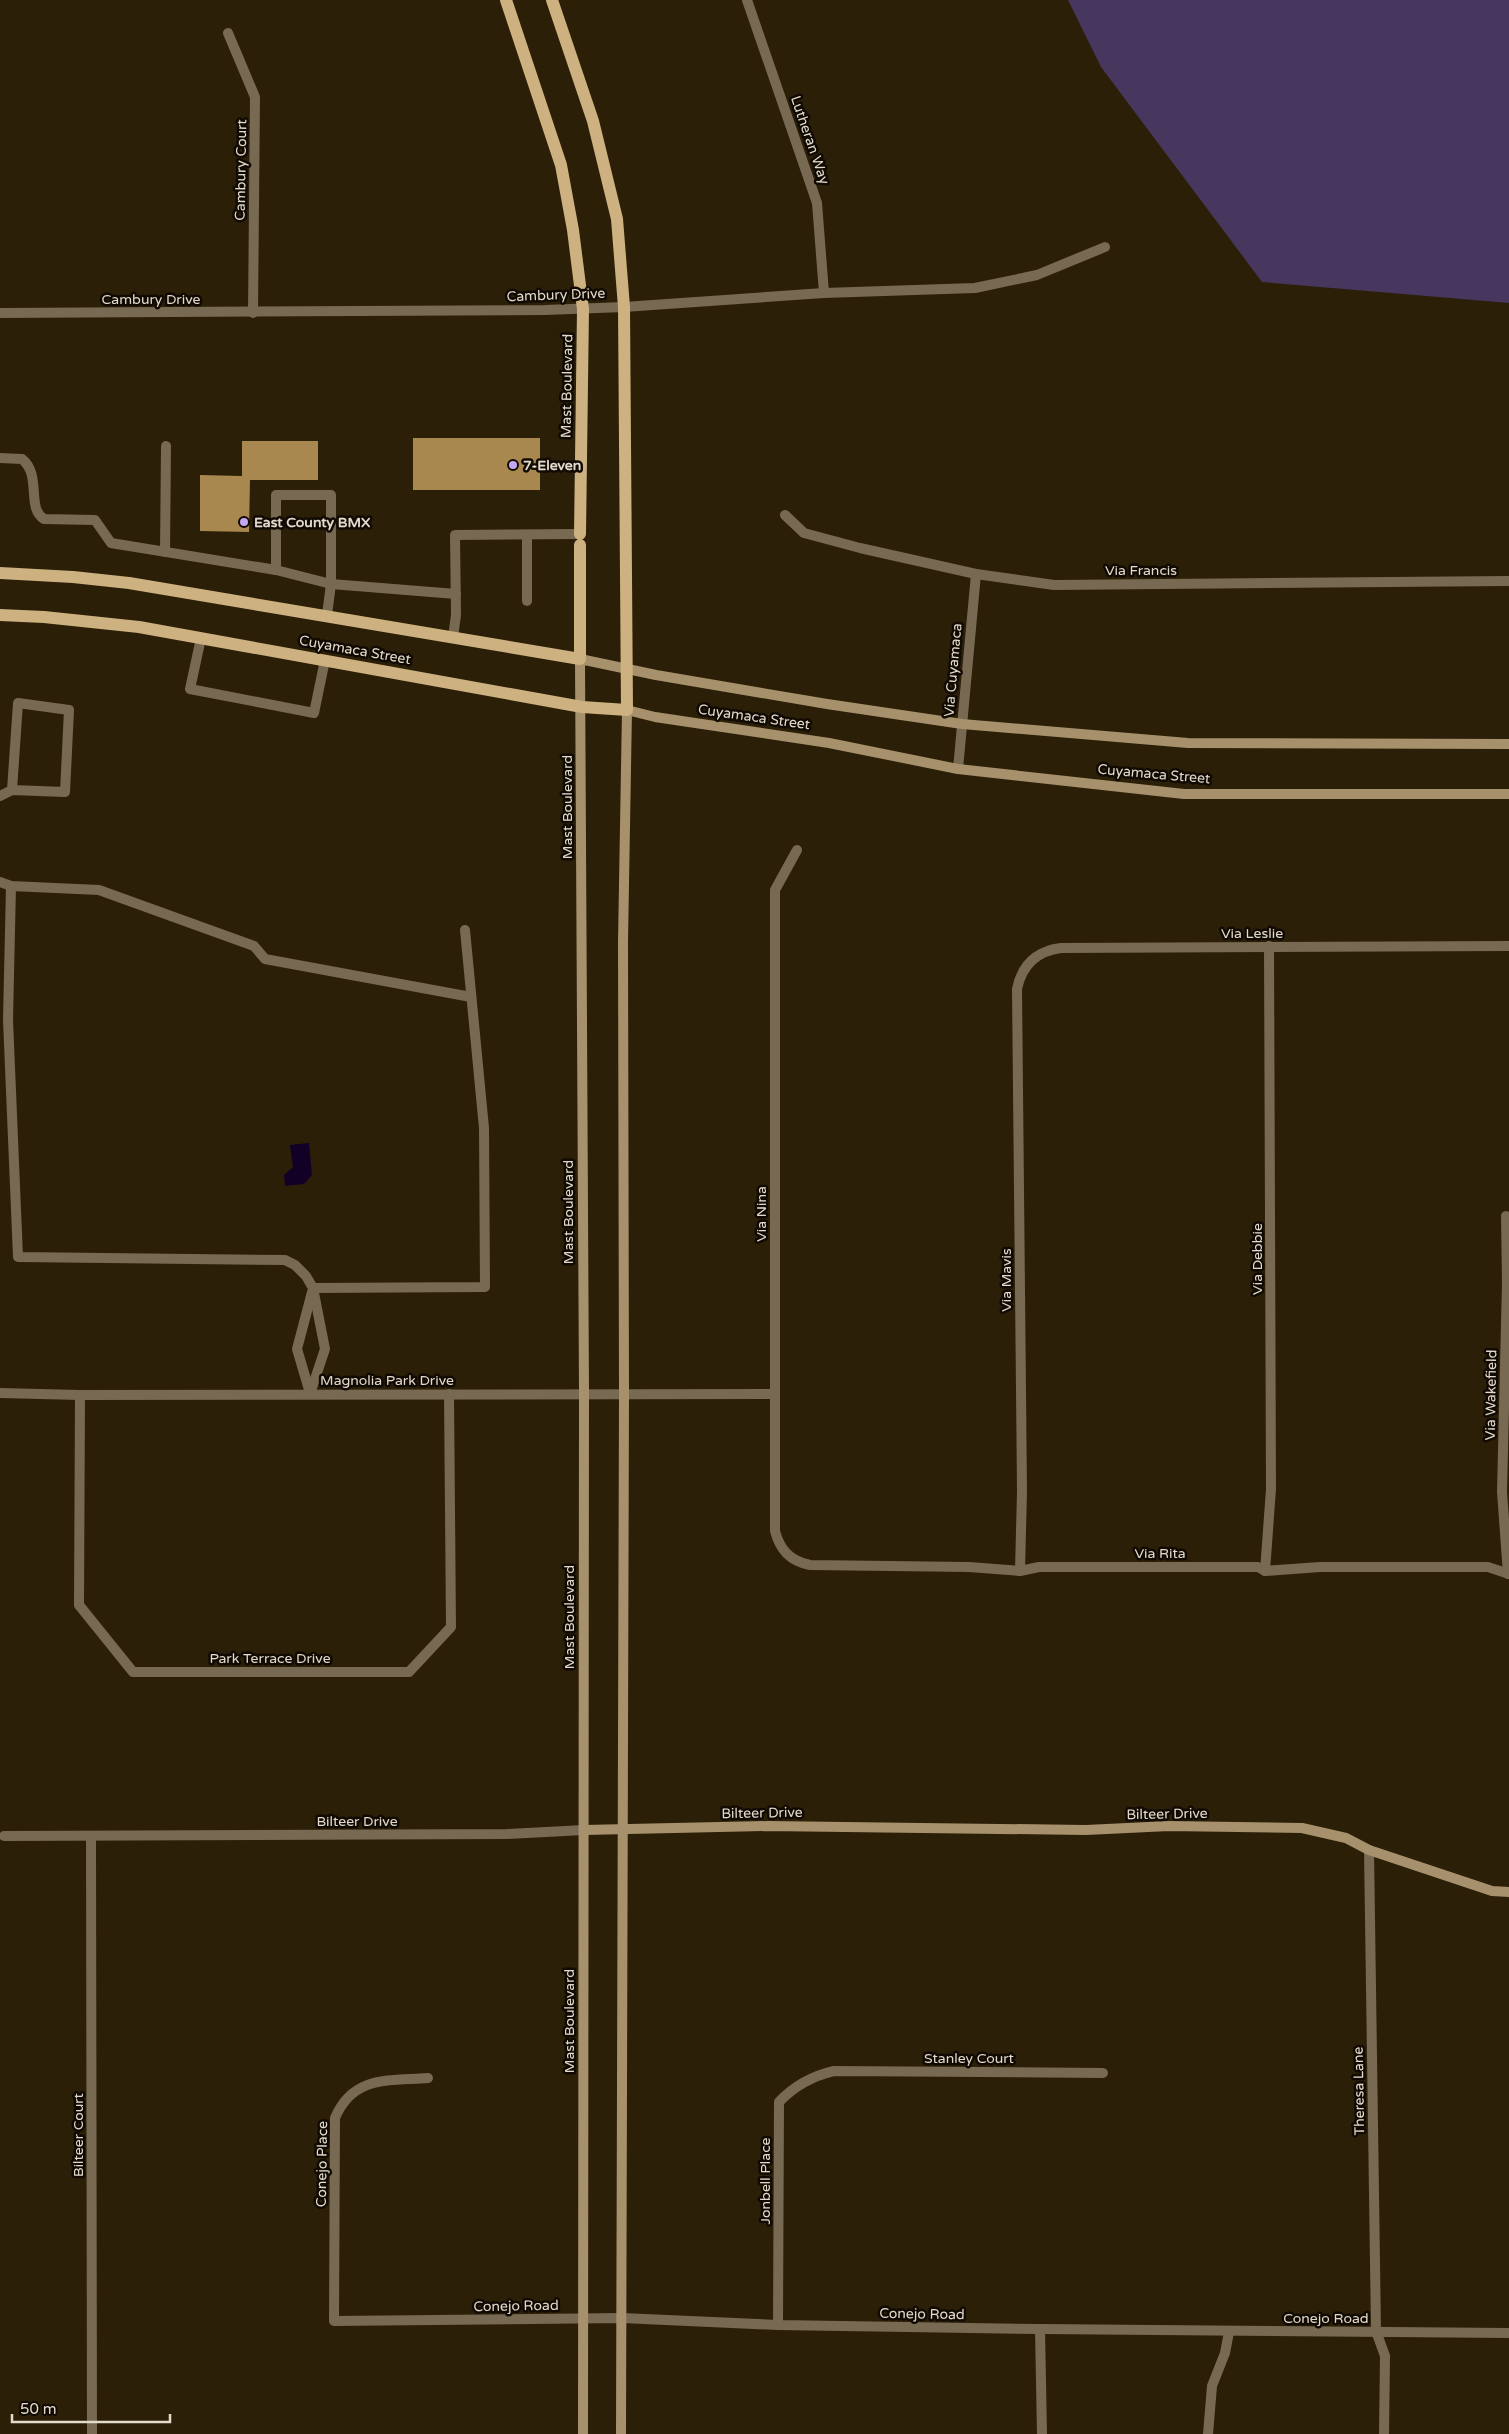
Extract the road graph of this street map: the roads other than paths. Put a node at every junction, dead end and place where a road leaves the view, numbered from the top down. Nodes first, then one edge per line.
1 (506, 0) edge
2 (552, 0) edge
3 (747, 0) edge
4 (228, 33) dead end
5 (1105, 247) dead end
6 (824, 293) junction
7 (624, 307) junction
8 (583, 309) junction
9 (0, 313) edge
10 (253, 313) junction
11 (166, 446) dead end
12 (0, 458) edge
13 (785, 515) dead end
14 (527, 535) junction
15 (580, 539) junction
16 (164, 552) junction
17 (276, 570) junction
18 (0, 573) edge
19 (976, 574) junction
20 (1509, 581) edge
21 (331, 584) junction
22 (456, 594) junction
23 (527, 601) dead end
24 (0, 615) edge
25 (327, 615) junction
26 (453, 637) junction
27 (201, 638) junction
28 (580, 659) junction
29 (325, 660) junction
30 (626, 667) junction
31 (582, 707) junction
32 (627, 710) junction
33 (962, 724) junction
34 (1509, 744) edge
35 (958, 769) junction
36 (12, 790) junction
37 (1509, 794) edge
38 (0, 796) edge
39 (797, 850) dead end
40 (0, 882) edge
41 (11, 886) junction
42 (465, 930) dead end
43 (1269, 946) junction
44 (1509, 946) edge
45 (1017, 989) joint
46 (471, 997) junction
47 (1506, 1216) dead end
48 (313, 1288) junction
49 (0, 1393) edge
50 (584, 1393) junction
51 (624, 1393) junction
52 (80, 1394) junction
53 (310, 1394) junction
54 (449, 1394) junction
55 (774, 1394) junction
56 (810, 1565) joint
57 (1020, 1571) junction
58 (1265, 1571) junction
59 (1508, 1574) edge
60 (623, 1828) junction
61 (584, 1830) junction
62 (4, 1836) dead end
63 (91, 1836) junction
64 (1369, 1850) junction
65 (1509, 1892) edge
66 (834, 2071) joint
67 (1103, 2073) dead end
68 (428, 2078) dead end
69 (622, 2318) junction
70 (583, 2319) junction
71 (334, 2321) joint
72 (778, 2325) junction
73 (1040, 2329) junction
74 (1376, 2331) junction
75 (1229, 2332) junction
76 (1509, 2333) edge
77 (92, 2434) edge
78 (583, 2434) edge
79 (621, 2434) edge
80 (1042, 2434) edge
81 (1208, 2434) edge
82 (1384, 2434) edge

1 - 8 main road, Mast Boulevard
2 - 7 main road
3 - 6 street, Lutheran Way
4 - 10 street, Cambury Court
5 - 6 street, Cambury Drive
6 - 7 street, Cambury Drive
7 - 8 street, Cambury Drive
7 - 30 main road
8 - 10 street, Cambury Drive
8 - 15 main road, Mast Boulevard
9 - 10 street, Cambury Drive
11 - 16 street
12 - 16 street
13 - 19 street, Via Francis
14 - 15 street
14 - 22 street
14 - 23 street
15 - 28 main road, Mast Boulevard
16 - 17 street
17 - 21 street
17 - 21 street
18 - 25 main road, Cuyamaca Street
19 - 20 street, Via Francis
19 - 33 street, Via Cuyamaca
21 - 22 street
21 - 25 street
22 - 26 street
24 - 27 main road, Cuyamaca Street
25 - 26 main road, Cuyamaca Street
26 - 28 main road, Cuyamaca Street
27 - 29 main road, Cuyamaca Street
27 - 29 street
28 - 30 main road, Cuyamaca Street
28 - 31 main road, Mast Boulevard
29 - 31 main road, Cuyamaca Street
30 - 32 main road
30 - 33 main road, Cuyamaca Street
31 - 32 main road, Cuyamaca Street
31 - 50 main road, Mast Boulevard
32 - 35 main road, Cuyamaca Street
32 - 51 main road
33 - 34 main road, Cuyamaca Street
33 - 35 street, Via Cuyamaca
35 - 37 main road, Cuyamaca Street
36 - 36 street
36 - 38 street
39 - 55 street, Via Nina
40 - 41 street
41 - 46 street
41 - 48 street
42 - 46 street
43 - 44 street, Via Leslie
43 - 45 street, Via Leslie
43 - 58 street, Via Debbie
45 - 57 street, Via Mavis
46 - 48 street
47 - 59 street, Via Wakefield
48 - 53 street
48 - 53 street
49 - 52 street, Magnolia Park Drive
50 - 51 street, Magnolia Park Drive
50 - 54 street, Magnolia Park Drive
50 - 61 main road, Mast Boulevard
51 - 55 street, Magnolia Park Drive
51 - 60 main road
52 - 53 street, Magnolia Park Drive
52 - 54 street, Park Terrace Drive
53 - 54 street, Magnolia Park Drive
55 - 56 street, Via Nina
56 - 57 street, Via Rita
57 - 58 street, Via Rita
58 - 59 street, Via Rita
60 - 61 main road, Bilteer Drive
60 - 64 main road, Bilteer Drive
60 - 69 main road
61 - 63 street, Bilteer Drive
61 - 70 main road, Mast Boulevard
62 - 63 street, Bilteer Drive
63 - 77 street, Bilteer Court
64 - 65 main road, Bilteer Drive
64 - 74 street, Theresa Lane
66 - 67 street, Stanley Court
66 - 72 street, Jonbell Place
68 - 71 street, Conejo Place
69 - 70 street, Conejo Road
69 - 72 street, Conejo Road
69 - 79 main road
70 - 71 street, Conejo Road
70 - 78 main road, Mast Boulevard
72 - 73 street, Conejo Road
73 - 75 street, Conejo Road
73 - 80 street
74 - 75 street, Conejo Road
74 - 76 street, Conejo Road
74 - 82 street, Theresa Lane
75 - 81 street

